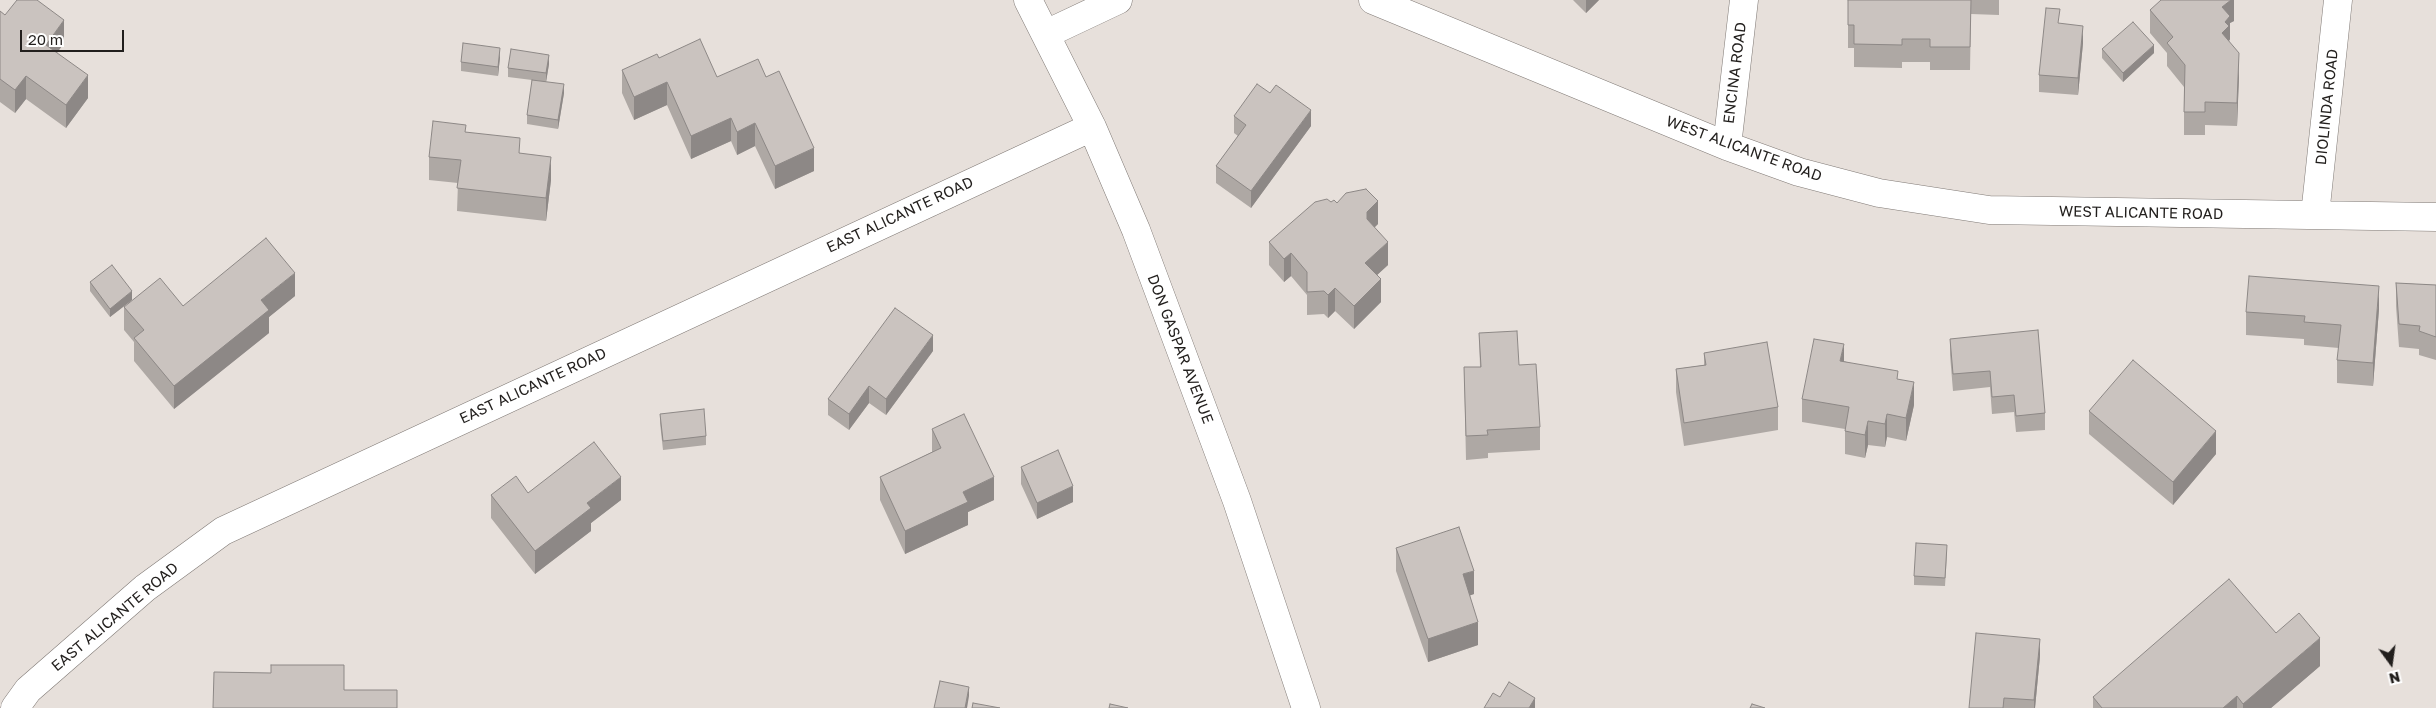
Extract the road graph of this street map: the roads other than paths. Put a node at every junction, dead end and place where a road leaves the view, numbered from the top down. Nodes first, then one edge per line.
1 (1028, 0) edge
2 (1118, 0) edge
3 (1373, 0) edge
4 (1744, 0) edge
5 (2338, 0) edge
6 (1046, 34) junction
7 (1092, 126) junction
8 (1727, 146) junction
9 (2315, 215) junction
10 (2436, 217) edge
11 (15, 708) edge
12 (1306, 708) edge

1 - 6 street, DON GASPAR AVENUE
2 - 6 street
3 - 8 street, WEST ALICANTE ROAD
4 - 8 street, ENCINA ROAD
5 - 9 street, DIOLINDA ROAD
6 - 7 street, DON GASPAR AVENUE
7 - 11 street, EAST ALICANTE ROAD
7 - 12 street, DON GASPAR AVENUE
8 - 9 street, WEST ALICANTE ROAD
9 - 10 street, WEST ALICANTE ROAD

